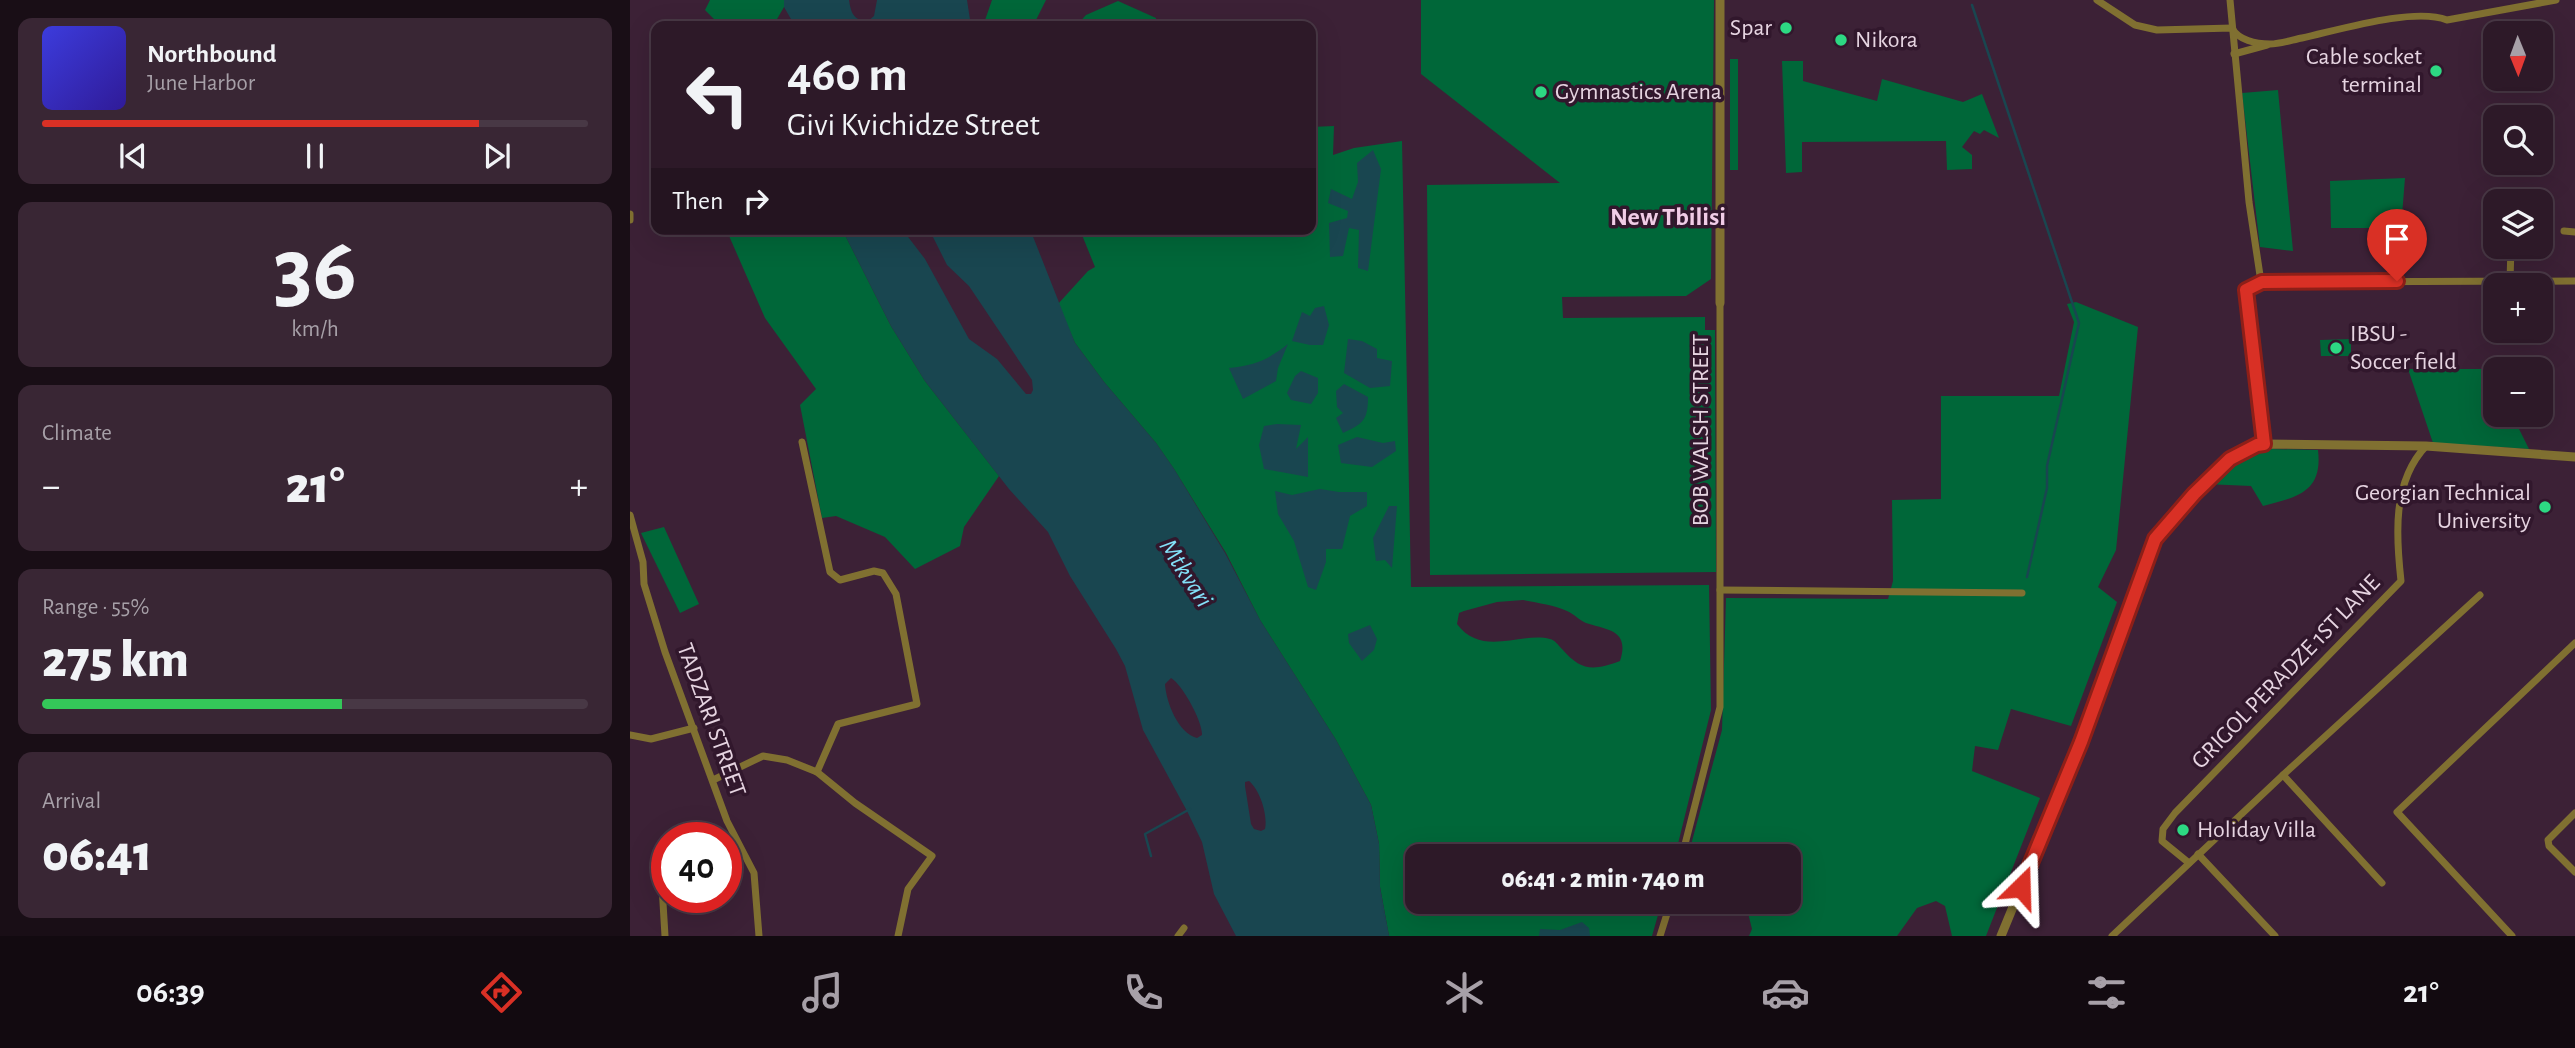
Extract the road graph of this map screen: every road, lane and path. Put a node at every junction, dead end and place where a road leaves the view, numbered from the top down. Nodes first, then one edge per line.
1 (1720, 0) edge
2 (2097, 0) edge
3 (2230, 0) edge
4 (2556, 0) edge
5 (2232, 27) junction
6 (2271, 44) junction
7 (2234, 54) junction
8 (630, 215) edge
9 (630, 220) edge
10 (2564, 231) dead end
11 (2575, 232) edge
12 (2483, 281) edge
13 (2553, 281) edge
14 (2575, 281) edge
15 (2262, 282) junction
16 (1720, 303) joint
17 (802, 442) dead end
18 (2264, 444) junction
19 (2426, 446) junction
20 (2575, 457) edge
21 (630, 515) edge
22 (1720, 590) junction
23 (2022, 593) dead end
24 (2480, 595) dead end
25 (2575, 643) edge
26 (694, 728) junction
27 (630, 735) edge
28 (817, 772) junction
29 (2283, 775) junction
30 (713, 780) junction
31 (2575, 813) edge
32 (1685, 844) edge
33 (2198, 854) junction
34 (2189, 863) junction
35 (2575, 872) edge
36 (2382, 883) dead end
37 (664, 913) edge
38 (1667, 914) edge
39 (1184, 928) dead end
40 (665, 936) edge
41 (759, 936) edge
42 (898, 936) edge
43 (1178, 936) edge
44 (1661, 936) edge
45 (2001, 936) edge
46 (2113, 936) edge
47 (2275, 936) edge
48 (2512, 936) edge

1 - 16 street, BOB WALSH STREET
2 - 5 street
3 - 5 street
4 - 6 street
5 - 6 street
5 - 7 street
6 - 7 street
7 - 15 street
8 - 9 street
10 - 11 street
12 - 15 street
13 - 14 street
15 - 18 street
16 - 22 street, BOB WALSH STREET
17 - 28 street
18 - 19 street
18 - 45 street
19 - 20 street
19 - 34 street, GRIGOL PERADZE 1ST LANE
21 - 26 street, TADZARI STREET
22 - 23 street
22 - 32 street, BOB WALSH STREET
24 - 29 street
25 - 48 street
26 - 27 street
26 - 30 street, TADZARI STREET
28 - 30 street
28 - 42 street
29 - 33 street
29 - 36 street
30 - 41 street, TADZARI STREET
31 - 35 street
33 - 34 street
33 - 47 street
34 - 46 street
37 - 40 street
38 - 44 street
39 - 43 street

